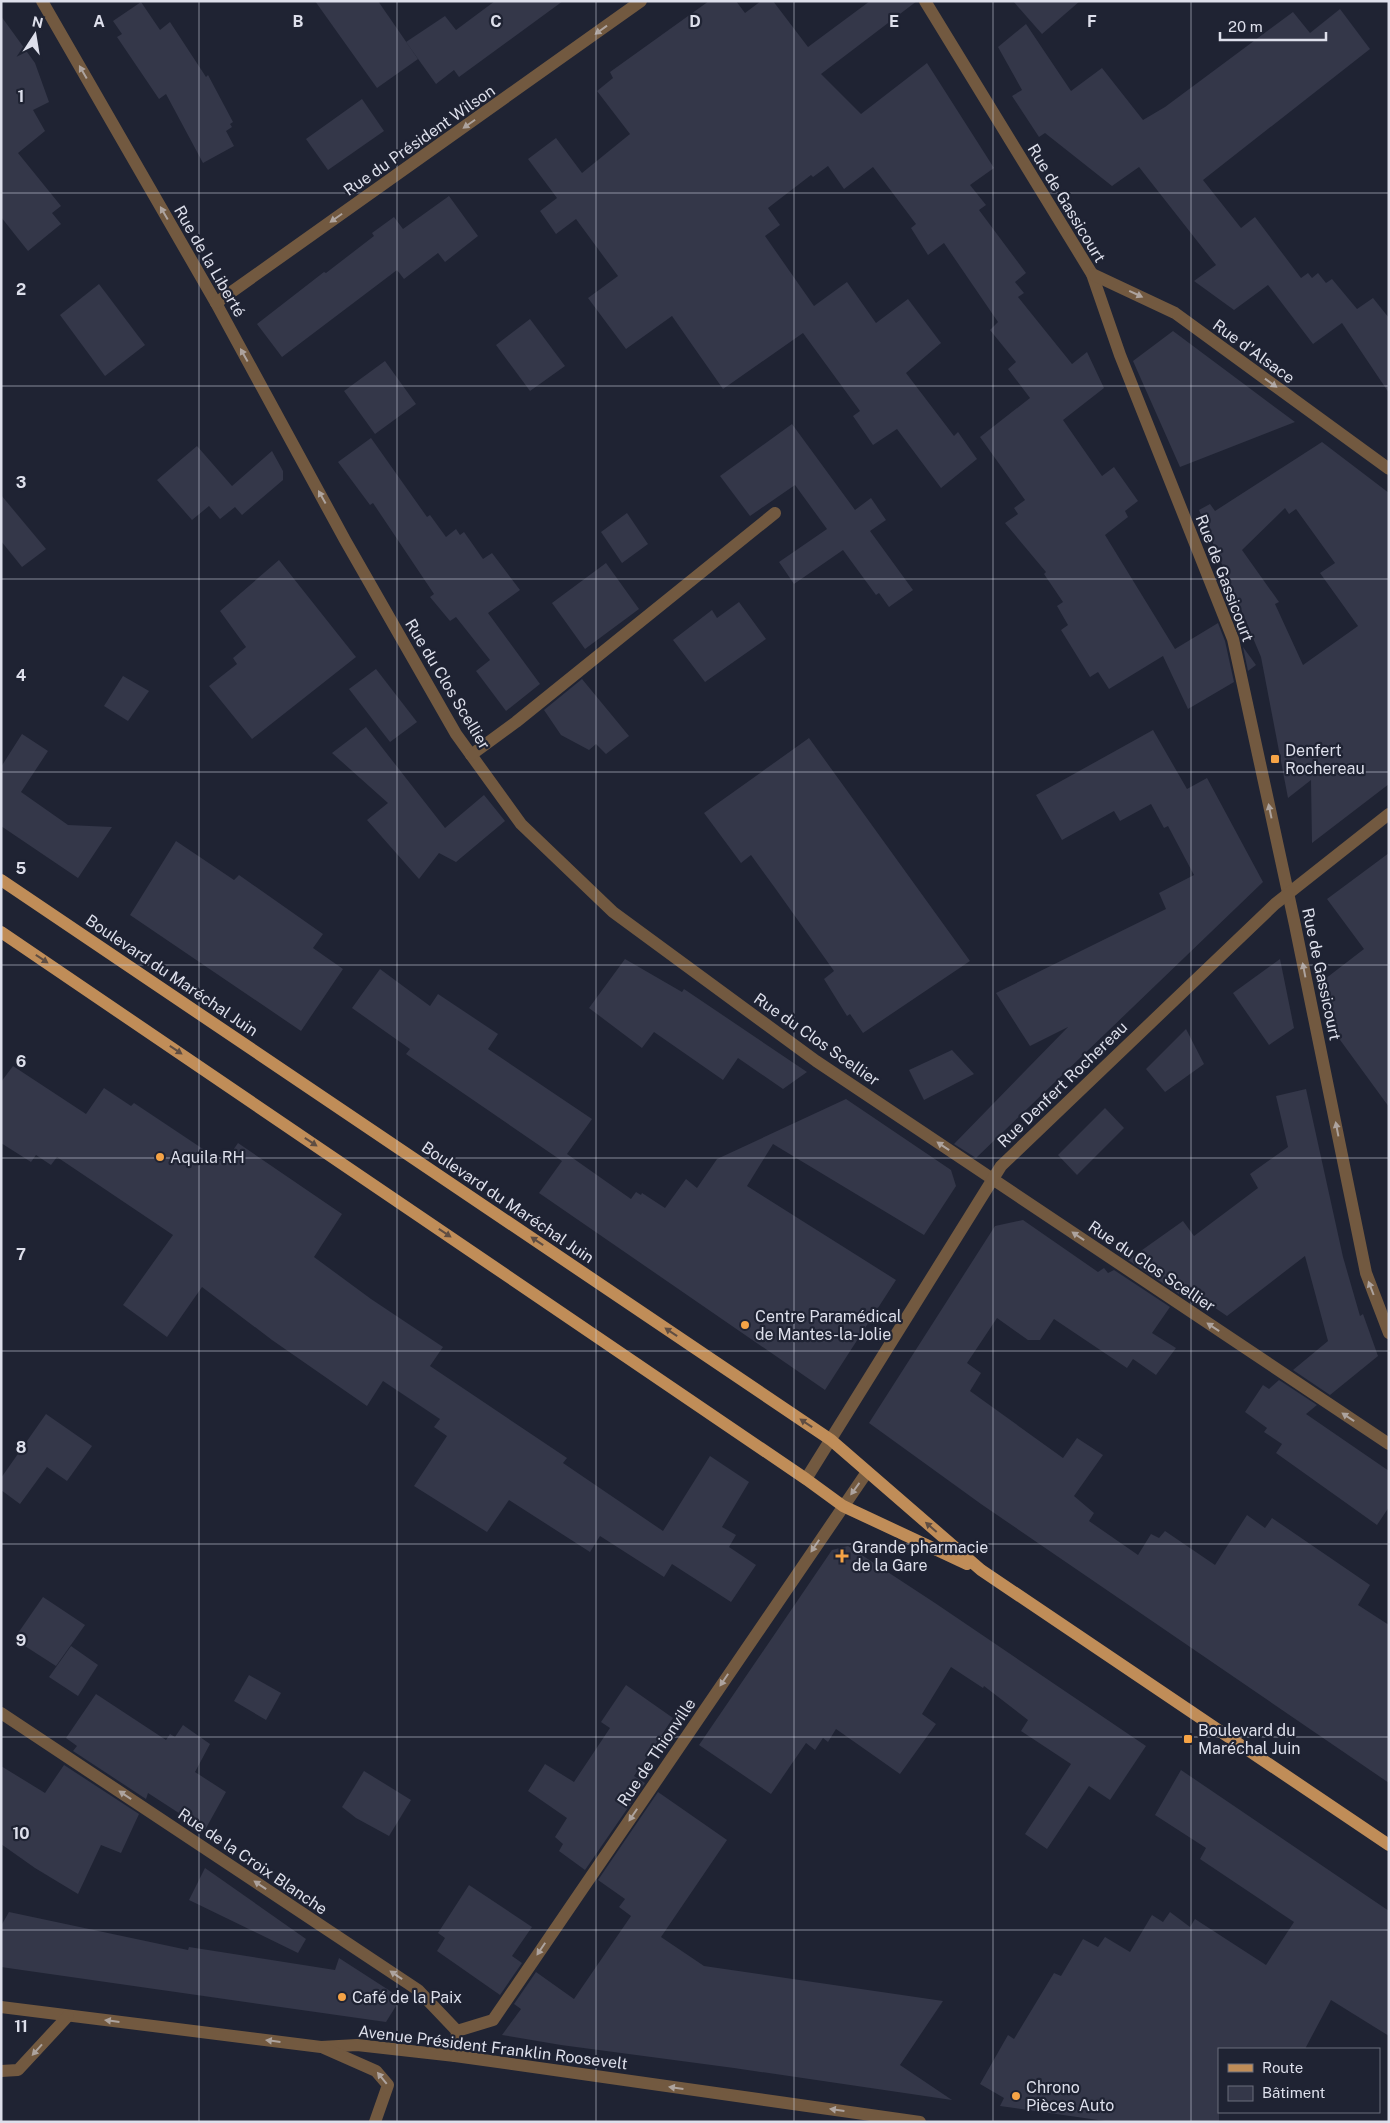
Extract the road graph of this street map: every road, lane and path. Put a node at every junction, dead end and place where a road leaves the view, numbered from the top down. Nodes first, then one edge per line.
1 (42, 1) edge
2 (640, 1) edge
3 (925, 1) edge
4 (1092, 274) junction
5 (216, 303) junction
6 (1389, 469) edge
7 (775, 513) dead end
8 (346, 540) joint
9 (471, 755) junction
10 (1389, 814) edge
11 (1, 880) edge
12 (1288, 892) junction
13 (1, 932) edge
14 (992, 1178) junction
15 (1389, 1333) edge
16 (831, 1440) junction
17 (1389, 1444) edge
18 (867, 1472) junction
19 (806, 1479) junction
20 (843, 1506) junction
21 (981, 1570) junction
22 (1, 1713) edge
23 (1389, 1845) edge
24 (1, 2007) edge
25 (68, 2016) junction
26 (457, 2031) junction
27 (321, 2047) junction
28 (455, 2056) junction
29 (1, 2071) edge
30 (376, 2122) edge
31 (920, 2122) edge

5 -> 1 street, Rue de la Liberté
2 -> 5 street, Rue du Président Wilson
3 - 4 street, Rue de Gassicourt
4 -> 6 street, Rue d'Alsace
12 -> 4 street, Rue de Gassicourt
8 -> 5 street, Rue de la Liberté
7 - 9 street
8 - 9 street, Rue du Clos Scellier
14 -> 9 street, Rue du Clos Scellier
10 - 12 street, Rue Denfert Rochereau
16 -> 11 main road, Boulevard du Maréchal Juin
12 - 14 street, Rue Denfert Rochereau
15 -> 12 street, Rue de Gassicourt
13 -> 19 main road, Boulevard du Maréchal Juin
14 - 16 street, Rue Denfert Rochereau
17 -> 14 street, Rue du Clos Scellier
16 - 18 main road, Boulevard du Maréchal Juin
16 - 19 street, Rue Denfert Rochereau
18 -> 20 street, Rue de Thionville
21 -> 18 main road, Boulevard du Maréchal Juin
19 - 20 main road, Boulevard du Maréchal Juin
20 - 21 main road, Boulevard du Maréchal Juin
20 -> 26 street, Rue de Thionville
21 - 23 main road, Boulevard du Maréchal Juin
26 -> 22 street, Rue de la Croix Blanche
24 - 25 street, Avenue Président Franklin Roosevelt
27 -> 25 street, Avenue Président Franklin Roosevelt
25 -> 29 street
26 - 28 street
27 - 28 street, Avenue Président Franklin Roosevelt
30 -> 27 street
31 -> 28 street, Avenue Président Franklin Roosevelt

